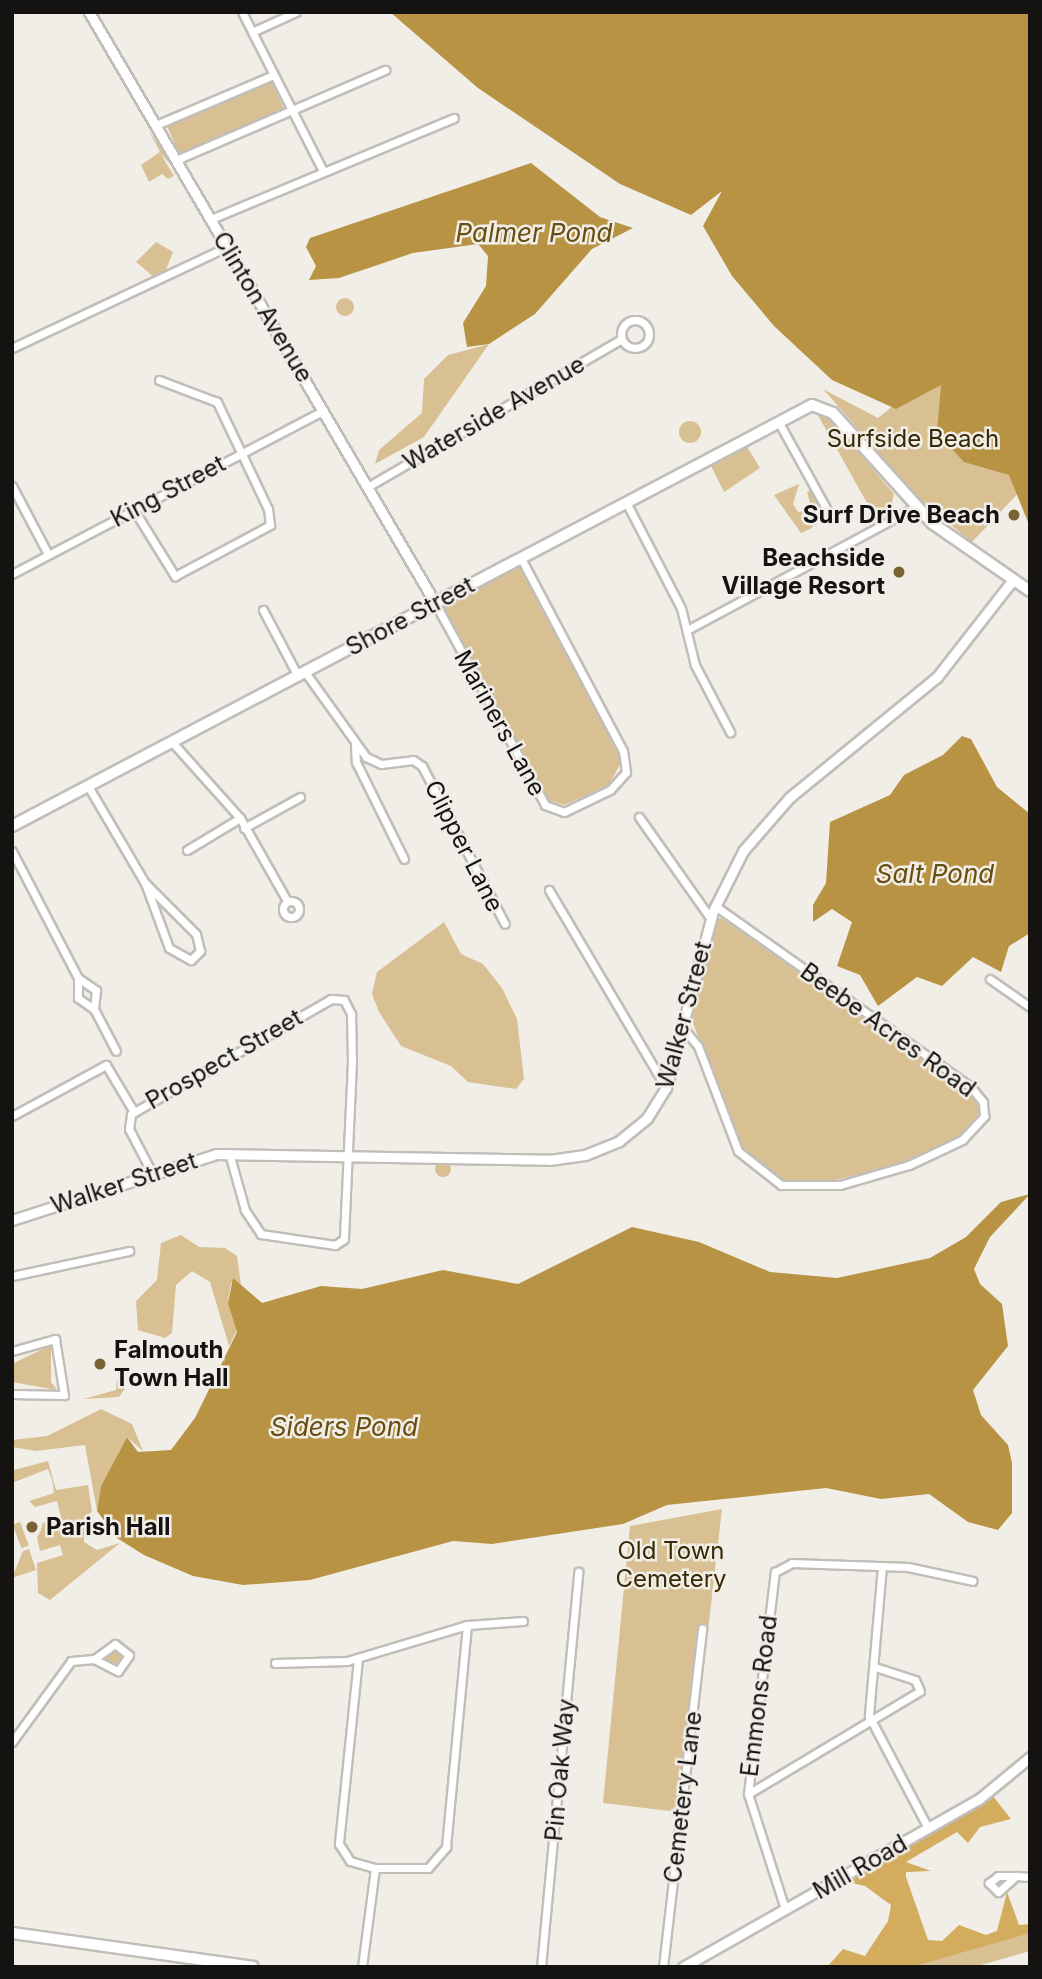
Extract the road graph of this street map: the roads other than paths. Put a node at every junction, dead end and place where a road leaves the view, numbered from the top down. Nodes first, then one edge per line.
1 (89, 12) edge
2 (242, 12) edge
3 (296, 12) edge
4 (251, 32) junction
5 (384, 70) dead end
6 (273, 75) junction
7 (292, 110) junction
8 (454, 118) dead end
9 (156, 125) junction
10 (176, 160) junction
11 (323, 171) junction
12 (211, 219) junction
13 (227, 247) junction
14 (620, 341) junction
15 (12, 348) edge
16 (159, 380) dead end
17 (324, 410) junction
18 (778, 421) junction
19 (239, 452) junction
20 (12, 486) edge
21 (369, 486) junction
22 (626, 502) junction
23 (915, 507) junction
24 (134, 510) junction
25 (832, 519) dead end
26 (48, 554) junction
27 (521, 558) junction
28 (12, 574) edge
29 (1013, 581) junction
30 (1030, 591) edge
31 (435, 603) junction
32 (262, 610) dead end
33 (687, 630) junction
34 (302, 674) junction
35 (730, 732) dead end
36 (172, 742) junction
37 (355, 744) junction
38 (89, 786) junction
39 (300, 797) dead end
40 (639, 817) dead end
41 (240, 818) junction
42 (12, 827) edge
43 (244, 828) junction
44 (187, 850) dead end
45 (12, 851) edge
46 (404, 859) dead end
47 (145, 883) junction
48 (549, 890) dead end
49 (286, 899) dead end
50 (715, 906) junction
51 (710, 919) junction
52 (505, 924) dead end
53 (78, 978) junction
54 (990, 979) dead end
55 (1030, 1007) edge
56 (94, 1009) junction
57 (684, 1029) junction
58 (116, 1051) dead end
59 (666, 1088) junction
60 (134, 1112) junction
61 (12, 1116) edge
62 (229, 1153) junction
63 (347, 1153) junction
64 (151, 1171) junction
65 (12, 1220) edge
66 (130, 1251) dead end
67 (12, 1276) edge
68 (12, 1351) edge
69 (12, 1394) edge
70 (882, 1566) junction
71 (578, 1573) dead end
72 (973, 1581) dead end
73 (523, 1621) dead end
74 (467, 1625) junction
75 (702, 1628) dead end
76 (94, 1659) junction
77 (358, 1659) junction
78 (275, 1663) dead end
79 (875, 1667) junction
80 (871, 1725) junction
81 (12, 1742) edge
82 (1030, 1757) edge
83 (748, 1794) junction
84 (928, 1828) junction
85 (374, 1868) junction
86 (1016, 1876) dead end
87 (1030, 1877) edge
88 (785, 1909) junction
89 (12, 1933) edge
90 (192, 1963) edge
91 (253, 1967) edge
92 (362, 1967) edge
93 (541, 1967) edge
94 (663, 1967) edge
95 (683, 1967) edge

1 - 9 street, Clinton Avenue
2 - 4 street
3 - 4 street
4 - 6 street
5 - 7 street
6 - 7 street
6 - 9 street
7 - 10 street
7 - 11 street
8 - 11 street
9 - 10 street, Clinton Avenue
10 - 12 street, Clinton Avenue
11 - 12 street
12 - 13 street, Clinton Avenue
13 - 15 street
13 - 17 street, Clinton Avenue
14 - 14 street, Waterside Avenue
14 - 21 street, Waterside Avenue
16 - 19 street
17 - 19 street, King Street
17 - 21 street, Clinton Avenue
18 - 22 main road, Shore Street
18 - 23 main road, Shore Street
18 - 25 street
19 - 24 street, King Street
19 - 24 street
20 - 26 street
21 - 31 street, Clinton Avenue
22 - 27 main road, Shore Street
22 - 33 street
23 - 29 main road
23 - 33 street
24 - 26 street, King Street
26 - 28 street, King Street
27 - 31 main road, Shore Street
27 - 31 street, Mariners Lane
29 - 30 main road
29 - 50 street, Walker Street
31 - 34 main road, Shore Street
32 - 34 street, Clipper Lane
33 - 35 street
34 - 36 main road, Shore Street
34 - 37 street, Clipper Lane
36 - 38 main road, Shore Street
36 - 41 street
37 - 46 street
37 - 52 street, Clipper Lane
38 - 42 main road, Shore Street
38 - 47 street
39 - 43 street
40 - 51 street
41 - 43 street
41 - 44 street
43 - 49 street
45 - 53 street
47 - 47 street
48 - 59 street
50 - 51 street, Walker Street
50 - 57 street, Beebe Acres Road
51 - 57 street, Walker Street
53 - 56 street
53 - 56 street
54 - 55 street
56 - 58 street
57 - 59 street, Walker Street
59 - 63 street, Walker Street
60 - 61 street
60 - 63 street, Prospect Street
60 - 64 street, Prospect Street
62 - 63 street, Walker Street
62 - 63 street
62 - 64 street, Walker Street
64 - 65 street, Walker Street
66 - 67 street
68 - 69 street
70 - 72 street
70 - 79 street
70 - 83 street, Emmons Road
71 - 93 street, Pin Oak Way
73 - 74 street
74 - 77 street
74 - 85 street
75 - 94 street, Cemetery Lane
76 - 76 street
76 - 81 street
77 - 78 street
77 - 85 street
79 - 80 street
79 - 80 street
80 - 83 street
80 - 84 street
82 - 84 street, Mill Road
83 - 88 street, Emmons Road
84 - 88 street, Mill Road
85 - 92 street
86 - 87 street
88 - 95 street, Mill Road
89 - 90 highway
90 - 91 highway

